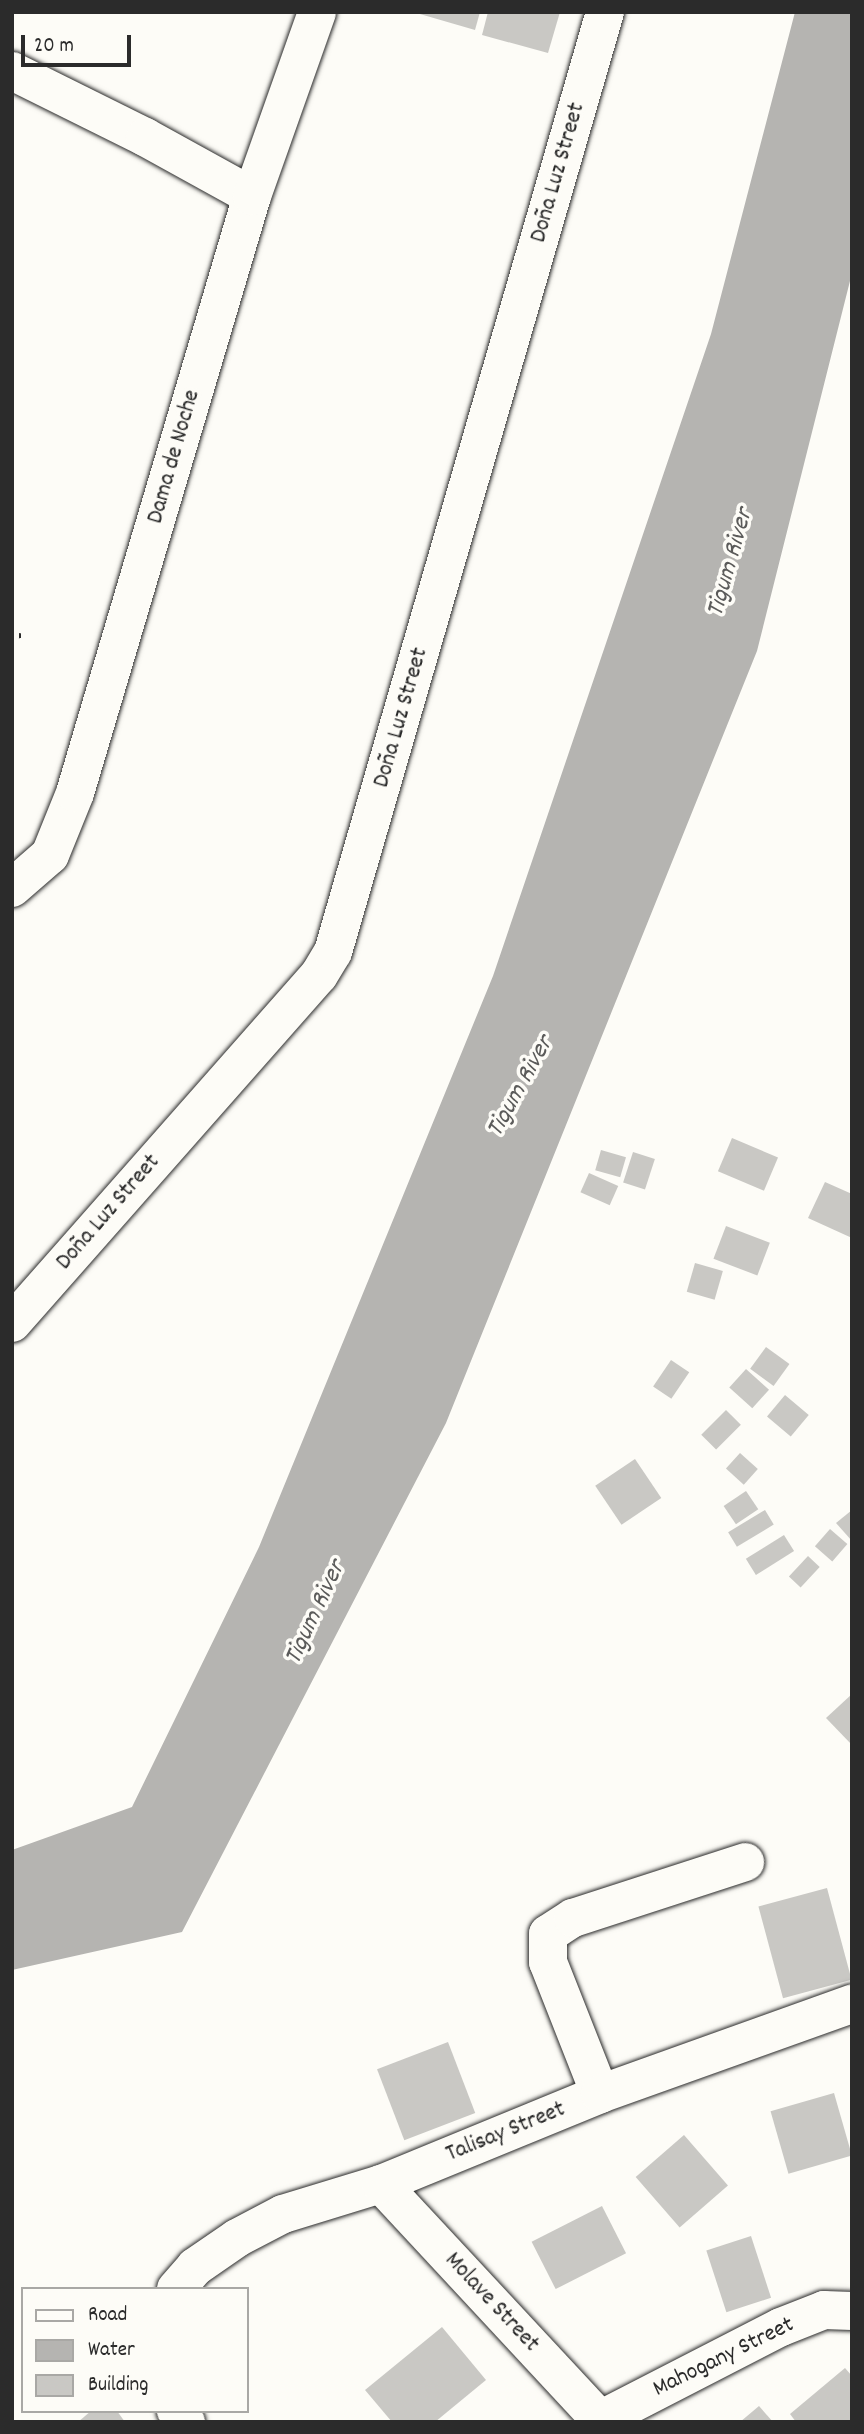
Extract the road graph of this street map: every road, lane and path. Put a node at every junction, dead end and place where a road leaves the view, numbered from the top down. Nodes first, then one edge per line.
1 (317, 12) edge
2 (605, 12) edge
3 (12, 71) edge
4 (252, 196) junction
5 (12, 634) edge
6 (25, 636) dead end
7 (12, 888) edge
8 (12, 1323) edge
9 (745, 1862) dead end
10 (852, 2004) edge
11 (600, 2094) junction
12 (381, 2184) junction
13 (178, 2287) edge
14 (852, 2311) edge
15 (601, 2421) edge

1 - 4 street, Dama de Noche
2 - 8 street, Doña Luz Street
3 - 4 street
4 - 7 street, Dama de Noche
5 - 6 path
9 - 11 street
10 - 11 street, Talisay Street
11 - 12 street, Talisay Street
12 - 13 street, Talisay Street
12 - 15 street, Molave Street
14 - 15 street, Mahogany Street

